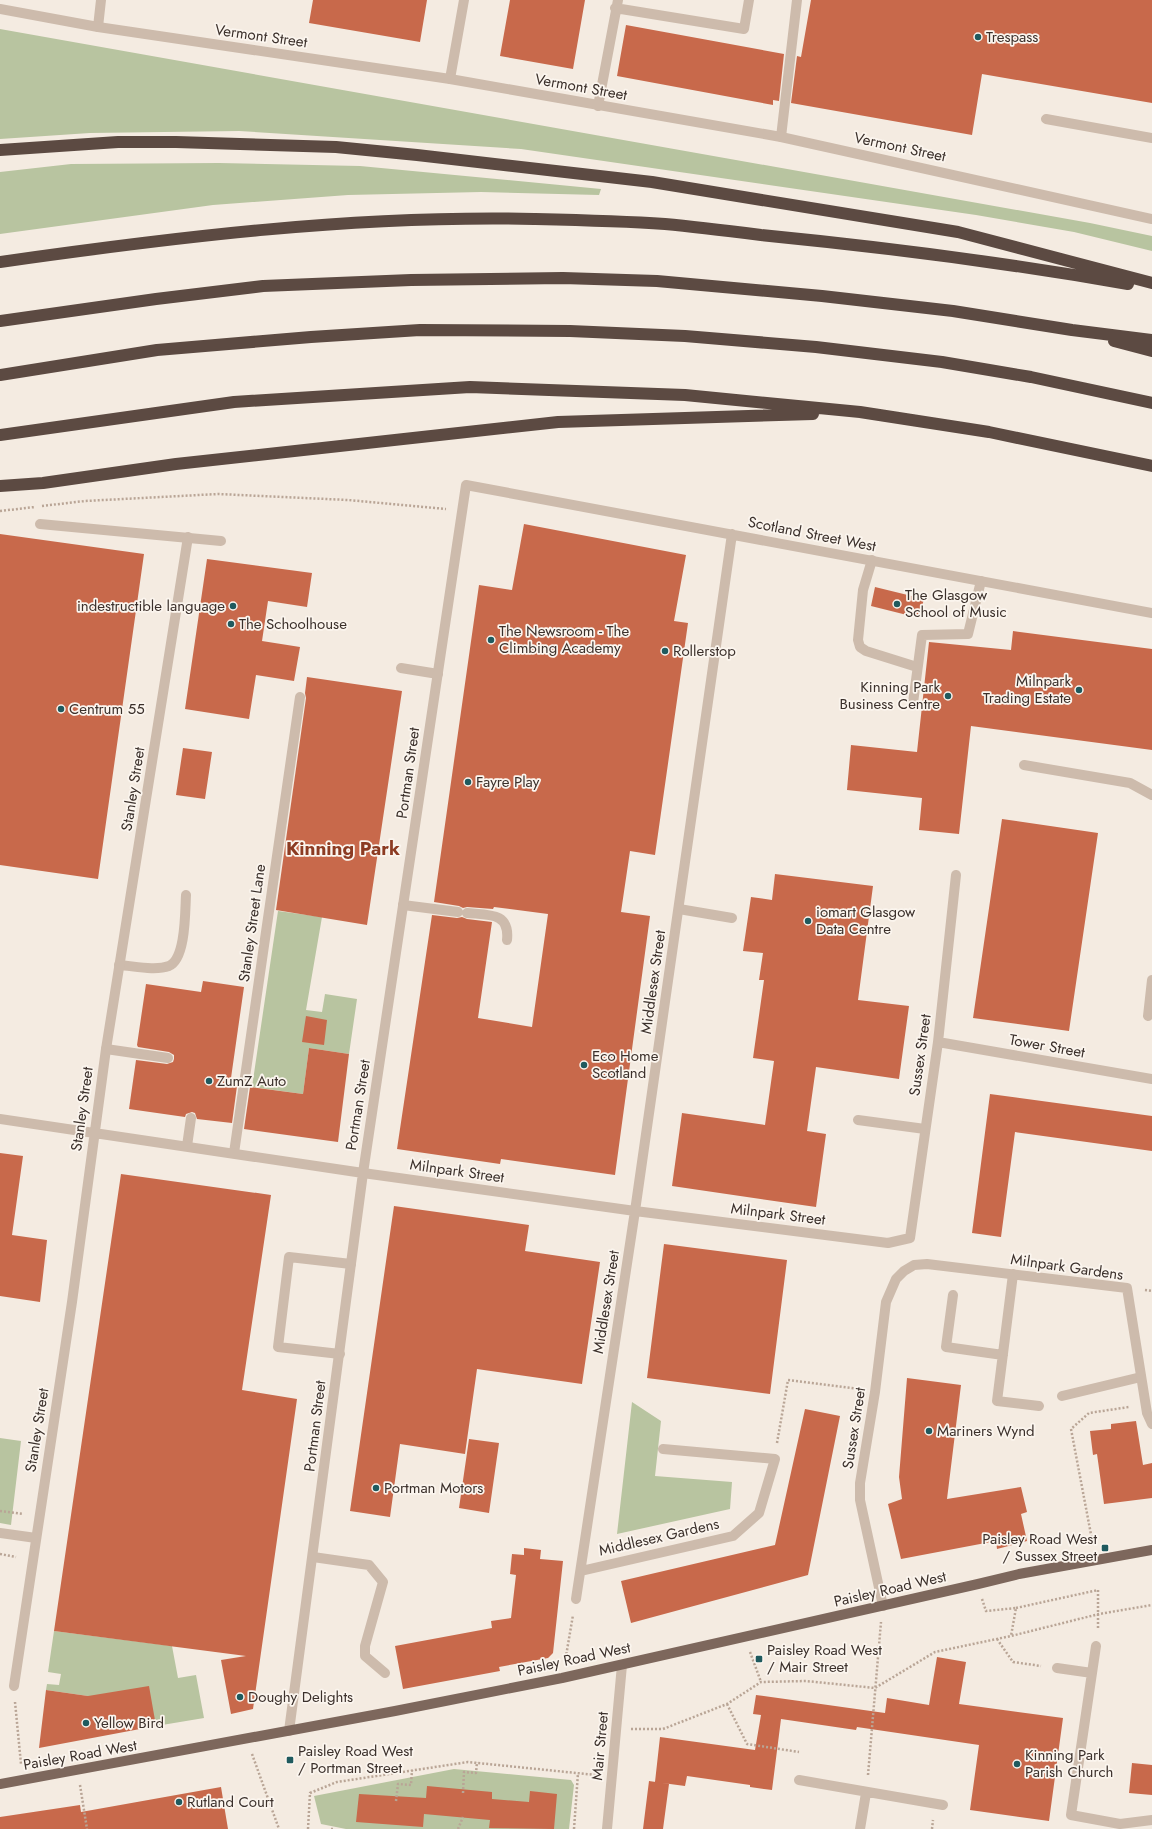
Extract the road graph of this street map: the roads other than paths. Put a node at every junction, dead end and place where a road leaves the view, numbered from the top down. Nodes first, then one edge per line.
1 (101, 0) edge
2 (464, 0) edge
3 (749, 0) edge
4 (797, 0) edge
5 (616, 4) edge
6 (0, 9) edge
7 (98, 27) junction
8 (450, 79) junction
9 (598, 106) junction
10 (1046, 119) dead end
11 (781, 137) junction
12 (1152, 138) edge
13 (0, 150) edge
14 (1152, 218) edge
15 (0, 262) edge
16 (1152, 283) edge
17 (1152, 289) edge
18 (0, 321) edge
19 (1072, 330) junction
20 (1152, 340) edge
21 (1152, 352) edge
22 (0, 375) edge
23 (1152, 403) edge
24 (860, 412) junction
25 (0, 436) edge
26 (1152, 466) edge
27 (43, 483) junction
28 (466, 485) joint
29 (0, 486) edge
30 (0, 493) edge
31 (40, 524) dead end
32 (732, 534) junction
33 (188, 537) junction
34 (220, 541) dead end
35 (872, 560) junction
36 (981, 581) junction
37 (1152, 613) edge
38 (918, 667) junction
39 (401, 668) dead end
40 (438, 674) junction
41 (300, 697) dead end
42 (913, 703) dead end
43 (1024, 765) dead end
44 (1152, 795) edge
45 (956, 875) dead end
46 (186, 895) dead end
47 (403, 905) junction
48 (678, 909) junction
49 (732, 918) dead end
50 (507, 940) dead end
51 (119, 965) junction
52 (1152, 980) edge
53 (1148, 1016) dead end
54 (938, 1042) junction
55 (106, 1049) junction
56 (168, 1058) dead end
57 (1152, 1079) edge
58 (191, 1118) dead end
59 (0, 1119) edge
60 (858, 1120) dead end
61 (925, 1130) junction
62 (94, 1132) junction
63 (187, 1146) junction
64 (234, 1153) junction
65 (363, 1173) junction
66 (635, 1211) junction
67 (910, 1238) joint
68 (351, 1264) junction
69 (914, 1265) joint
70 (1013, 1274) junction
71 (952, 1295) dead end
72 (340, 1354) junction
73 (1003, 1355) junction
74 (1141, 1377) junction
75 (1062, 1396) dead end
76 (1039, 1406) dead end
77 (1152, 1424) edge
78 (663, 1449) dead end
79 (0, 1532) edge
80 (36, 1538) junction
81 (1152, 1550) edge
82 (313, 1557) junction
83 (581, 1571) junction
84 (576, 1599) road end
85 (883, 1606) junction
86 (1096, 1646) road end
87 (622, 1665) junction
88 (1057, 1668) road end
89 (385, 1673) dead end
90 (1092, 1673) junction
91 (14, 1686) road end
92 (289, 1731) junction
93 (799, 1780) dead end
94 (0, 1784) edge
95 (866, 1793) junction
96 (943, 1805) dead end
97 (1152, 1820) edge
98 (608, 1829) edge
99 (860, 1829) edge

1 - 7 street
2 - 8 street
3 - 5 street
4 - 11 street
5 - 9 street
6 - 7 street, Vermont Street
7 - 8 street, Vermont Street
8 - 9 street, Vermont Street
9 - 11 street, Vermont Street
10 - 12 street
11 - 14 street, Vermont Street
13 - 16 highway
15 - 17 highway
18 - 19 highway
19 - 20 highway
19 - 21 highway
22 - 23 highway
24 - 25 highway
24 - 26 highway
24 - 27 highway
27 - 29 highway
27 - 30 highway
28 - 32 street, Scotland Street West
28 - 40 street, Portman Street
31 - 33 street
32 - 35 street, Scotland Street West
32 - 48 street, Middlesex Street
33 - 34 street
33 - 51 street, Stanley Street
35 - 36 street, Scotland Street West
35 - 38 street
36 - 37 street, Scotland Street West
36 - 38 street
38 - 42 street
39 - 40 street
40 - 47 street, Portman Street
41 - 64 street, Stanley Street Lane
43 - 44 street
45 - 54 street, Sussex Street
46 - 51 street
47 - 50 street
47 - 65 street, Portman Street
48 - 49 street
48 - 66 street, Middlesex Street
51 - 55 street, Stanley Street
52 - 53 street
54 - 57 street, Tower Street
54 - 61 street, Sussex Street
55 - 56 street
55 - 62 street, Stanley Street
58 - 63 street
59 - 62 street, Milnpark Street
60 - 61 street
61 - 67 street, Sussex Street
62 - 63 street, Milnpark Street
62 - 80 street, Stanley Street
63 - 64 street, Milnpark Street
64 - 65 street, Milnpark Street
65 - 66 street, Milnpark Street
65 - 68 street, Portman Street
66 - 67 street, Milnpark Street
66 - 83 street, Middlesex Street
68 - 72 street, Portman Street
68 - 72 street
69 - 70 street, Milnpark Gardens
69 - 85 street, Sussex Street
70 - 73 street
70 - 74 street, Milnpark Gardens
71 - 73 street
72 - 82 street, Portman Street
73 - 76 street
74 - 75 street
74 - 77 street, Milnpark Gardens
78 - 83 street, Middlesex Gardens
79 - 80 street
80 - 91 street, Stanley Street
81 - 85 main road, Paisley Road West
82 - 89 street
82 - 92 street, Portman Street
83 - 84 street, Middlesex Street
85 - 87 main road, Paisley Road West
86 - 90 street
87 - 92 main road, Paisley Road West
87 - 98 street, Mair Street
88 - 90 street
90 - 97 street
92 - 94 main road, Paisley Road West
93 - 95 street
95 - 96 street
95 - 99 street

